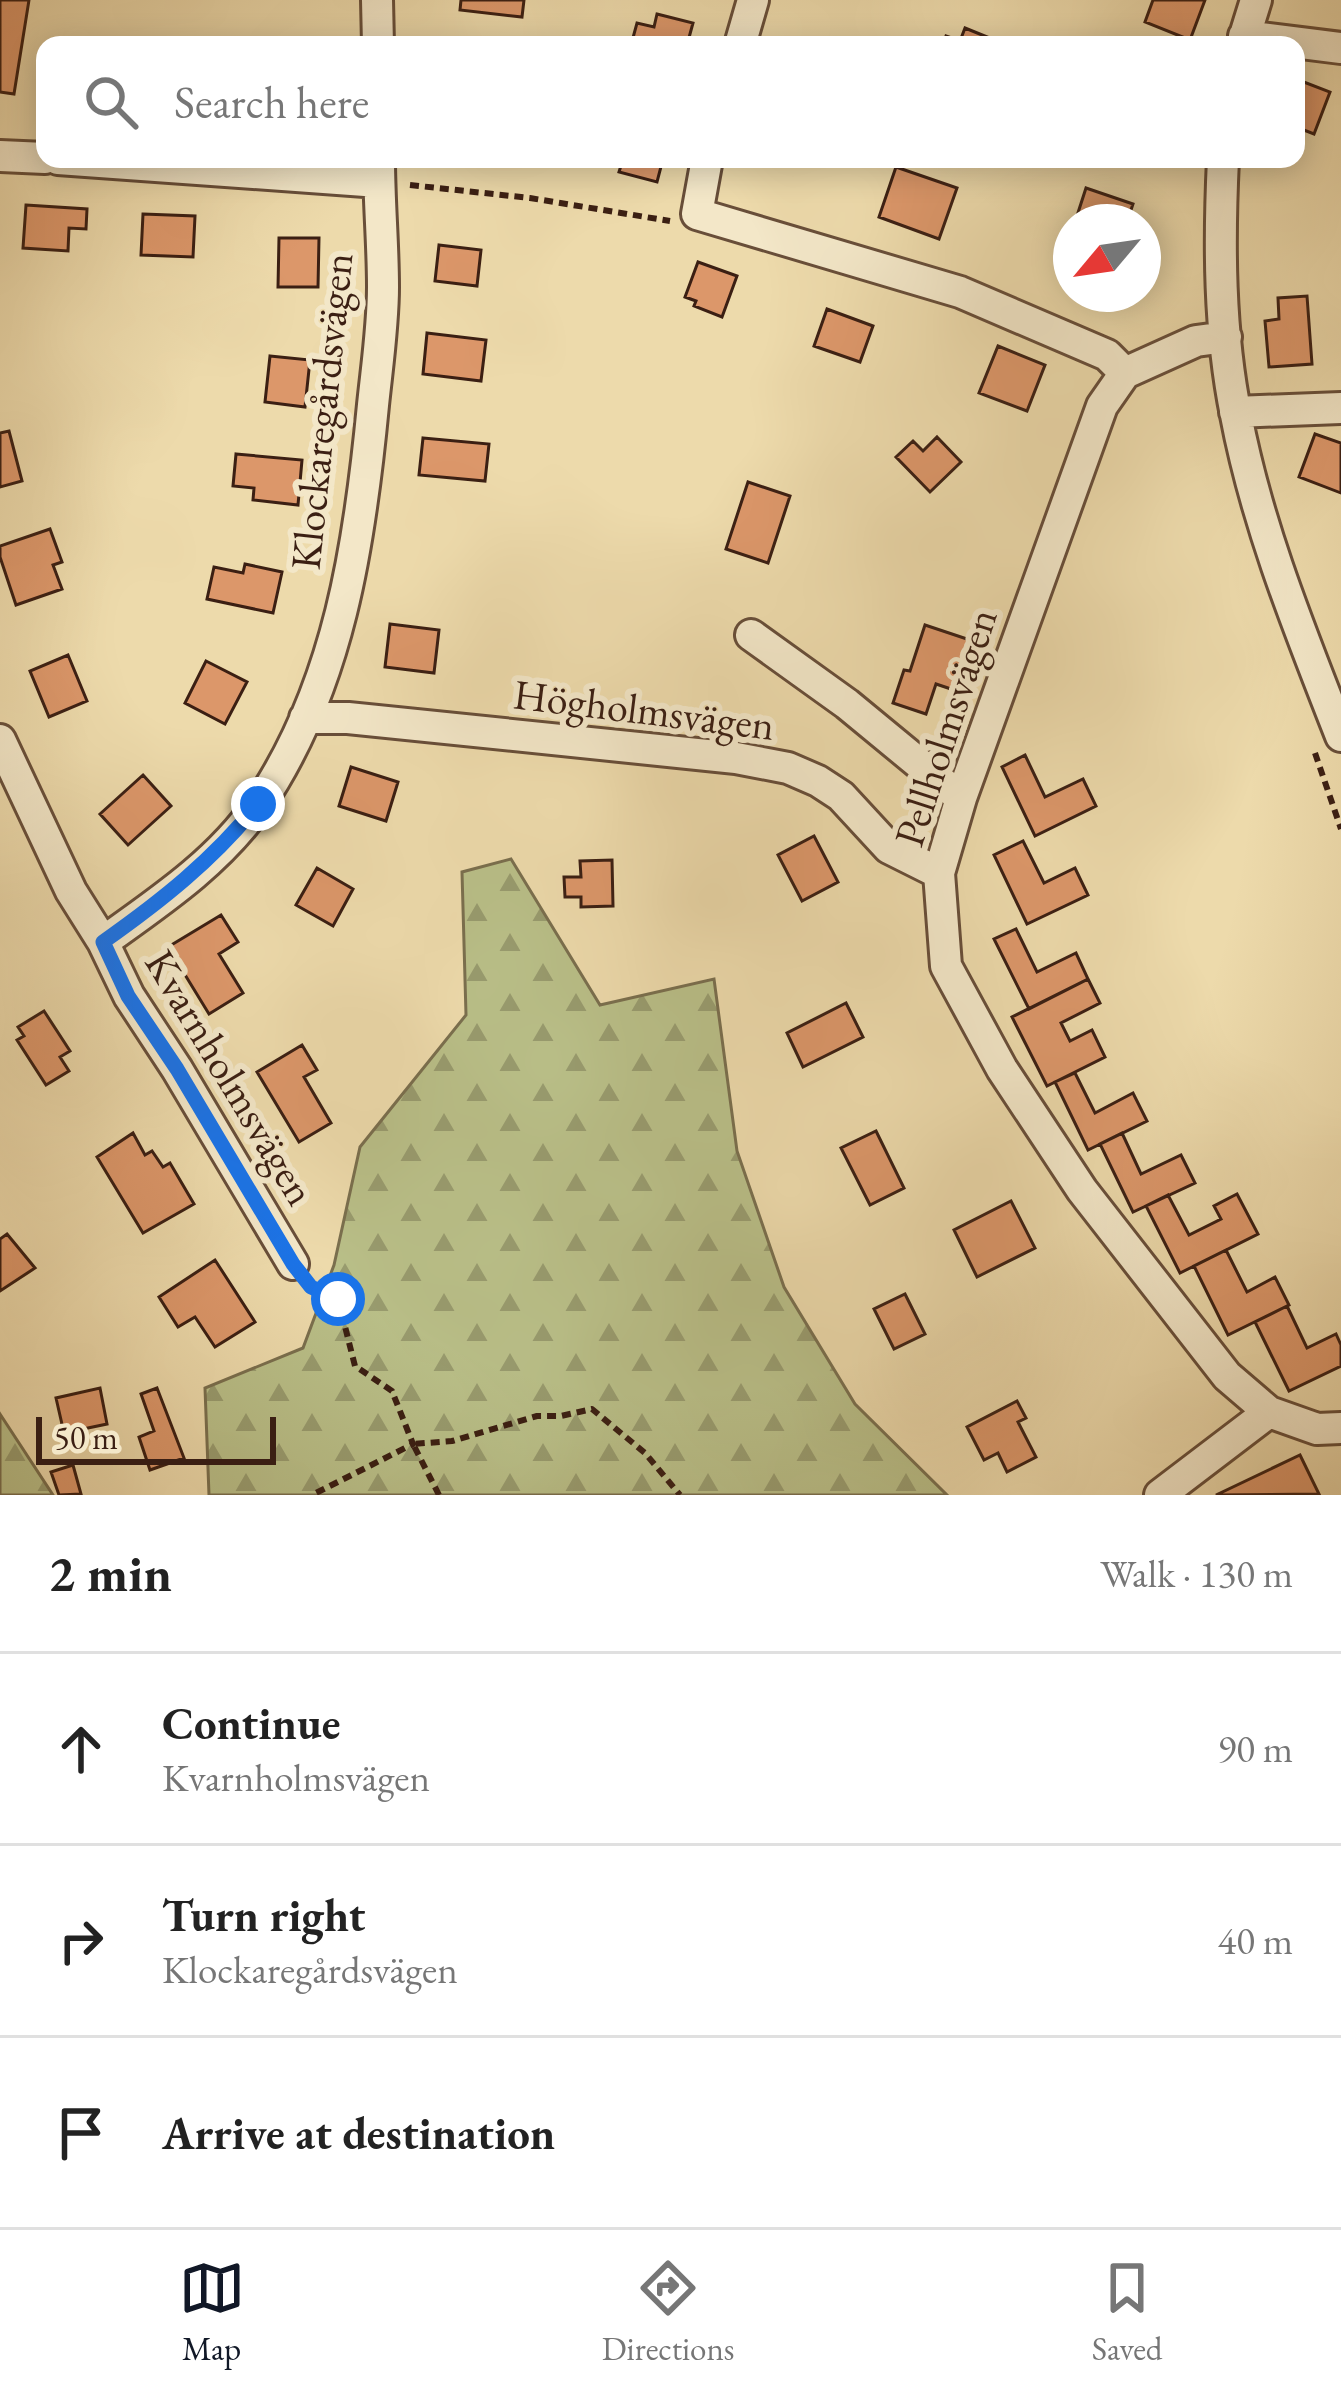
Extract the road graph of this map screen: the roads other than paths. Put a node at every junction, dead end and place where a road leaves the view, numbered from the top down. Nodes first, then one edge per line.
1 (377, 0) edge
2 (753, 0) edge
3 (1256, 0) edge
4 (378, 36) edge
5 (743, 36) edge
6 (1245, 36) edge
7 (1305, 45) edge
8 (1341, 48) edge
9 (0, 156) edge
10 (36, 158) edge
11 (321, 168) edge
12 (705, 168) edge
13 (1223, 168) edge
14 (379, 170) edge
15 (1226, 338) junction
16 (1126, 374) junction
17 (1341, 407) edge
18 (1235, 412) junction
19 (751, 634) dead end
20 (304, 718) junction
21 (1341, 736) edge
22 (0, 740) edge
23 (961, 797) junction
24 (939, 873) junction
25 (103, 942) junction
26 (293, 1264) road end
27 (1269, 1412) junction
28 (1341, 1428) edge
29 (1160, 1495) edge

1 - 4 street
2 - 5 street
3 - 6 street
7 - 8 street
9 - 10 street
11 - 14 street
12 - 16 street
13 - 15 street
14 - 20 street, Klockaregårdsvägen
15 - 16 street
15 - 18 street
16 - 23 street, Pellholmsvägen
17 - 18 street
18 - 21 street
19 - 23 street
20 - 24 street, Högholmsvägen
20 - 25 street, Klockaregårdsvägen
22 - 25 street, Kvarnholmsvägen
23 - 24 street, Pellholmsvägen
24 - 27 street, Pellholmsvägen
25 - 26 street, Kvarnholmsvägen
27 - 28 street, Pellholmsvägen
27 - 29 street

